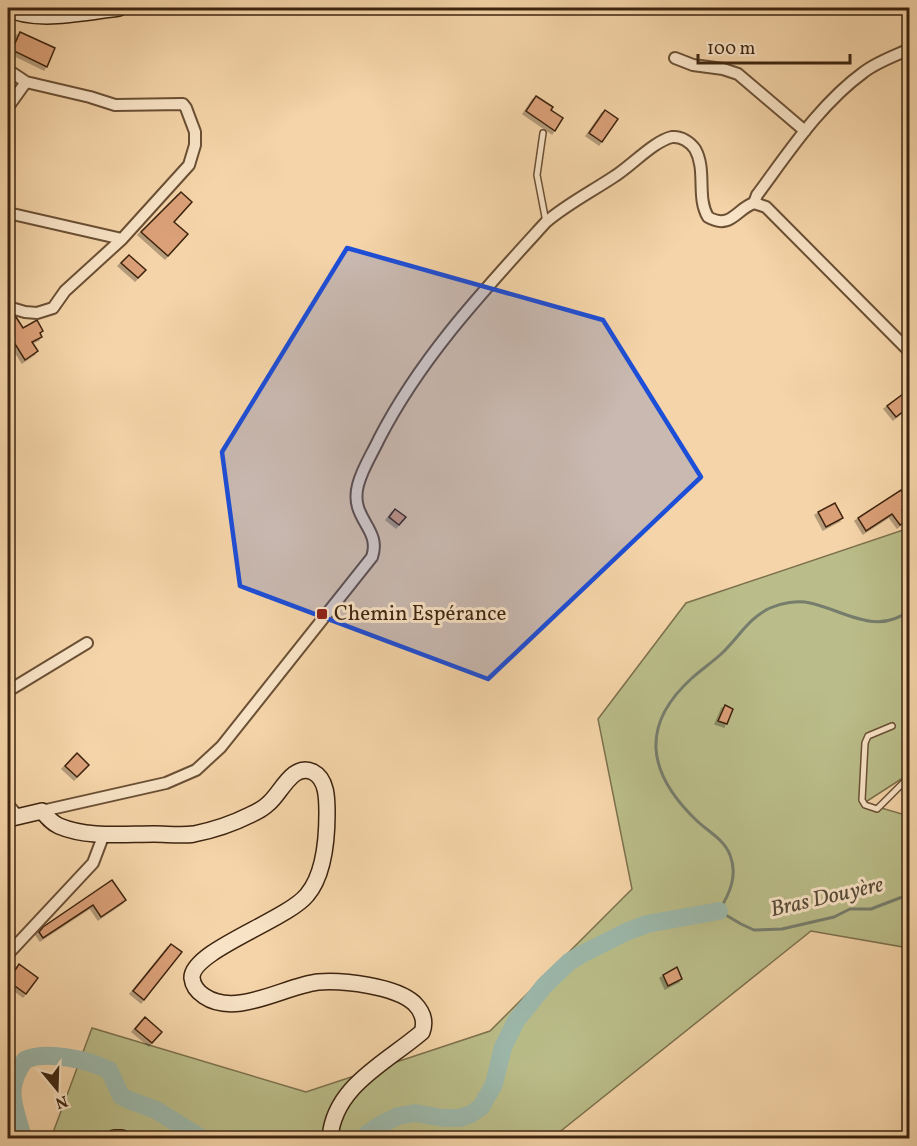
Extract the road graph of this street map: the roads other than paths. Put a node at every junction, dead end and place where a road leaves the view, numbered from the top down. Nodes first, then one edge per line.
1 (119, 8) edge
2 (8, 11) edge
3 (909, 49) edge
4 (675, 58) dead end
5 (8, 70) edge
6 (26, 82) junction
7 (8, 107) edge
8 (806, 131) junction
9 (543, 134) dead end
10 (754, 204) junction
11 (8, 213) edge
12 (546, 222) junction
13 (122, 239) junction
14 (8, 307) edge
15 (909, 352) edge
16 (87, 643) dead end
17 (8, 691) edge
18 (892, 726) dead end
19 (909, 776) edge
20 (8, 805) edge
21 (42, 811) junction
22 (13, 818) edge
23 (104, 834) junction
24 (8, 954) edge
25 (114, 1138) edge
26 (122, 1138) edge
27 (330, 1138) edge

1 - 2 street
3 - 8 street
4 - 8 street
5 - 6 street
6 - 7 street
6 - 13 street
8 - 10 street
9 - 12 lane
10 - 12 street
10 - 15 street
11 - 13 street
12 - 21 street
13 - 14 street
16 - 17 street
18 - 19 lane
20 - 22 street
21 - 22 street
21 - 23 street
23 - 24 street
23 - 27 street
25 - 26 street

